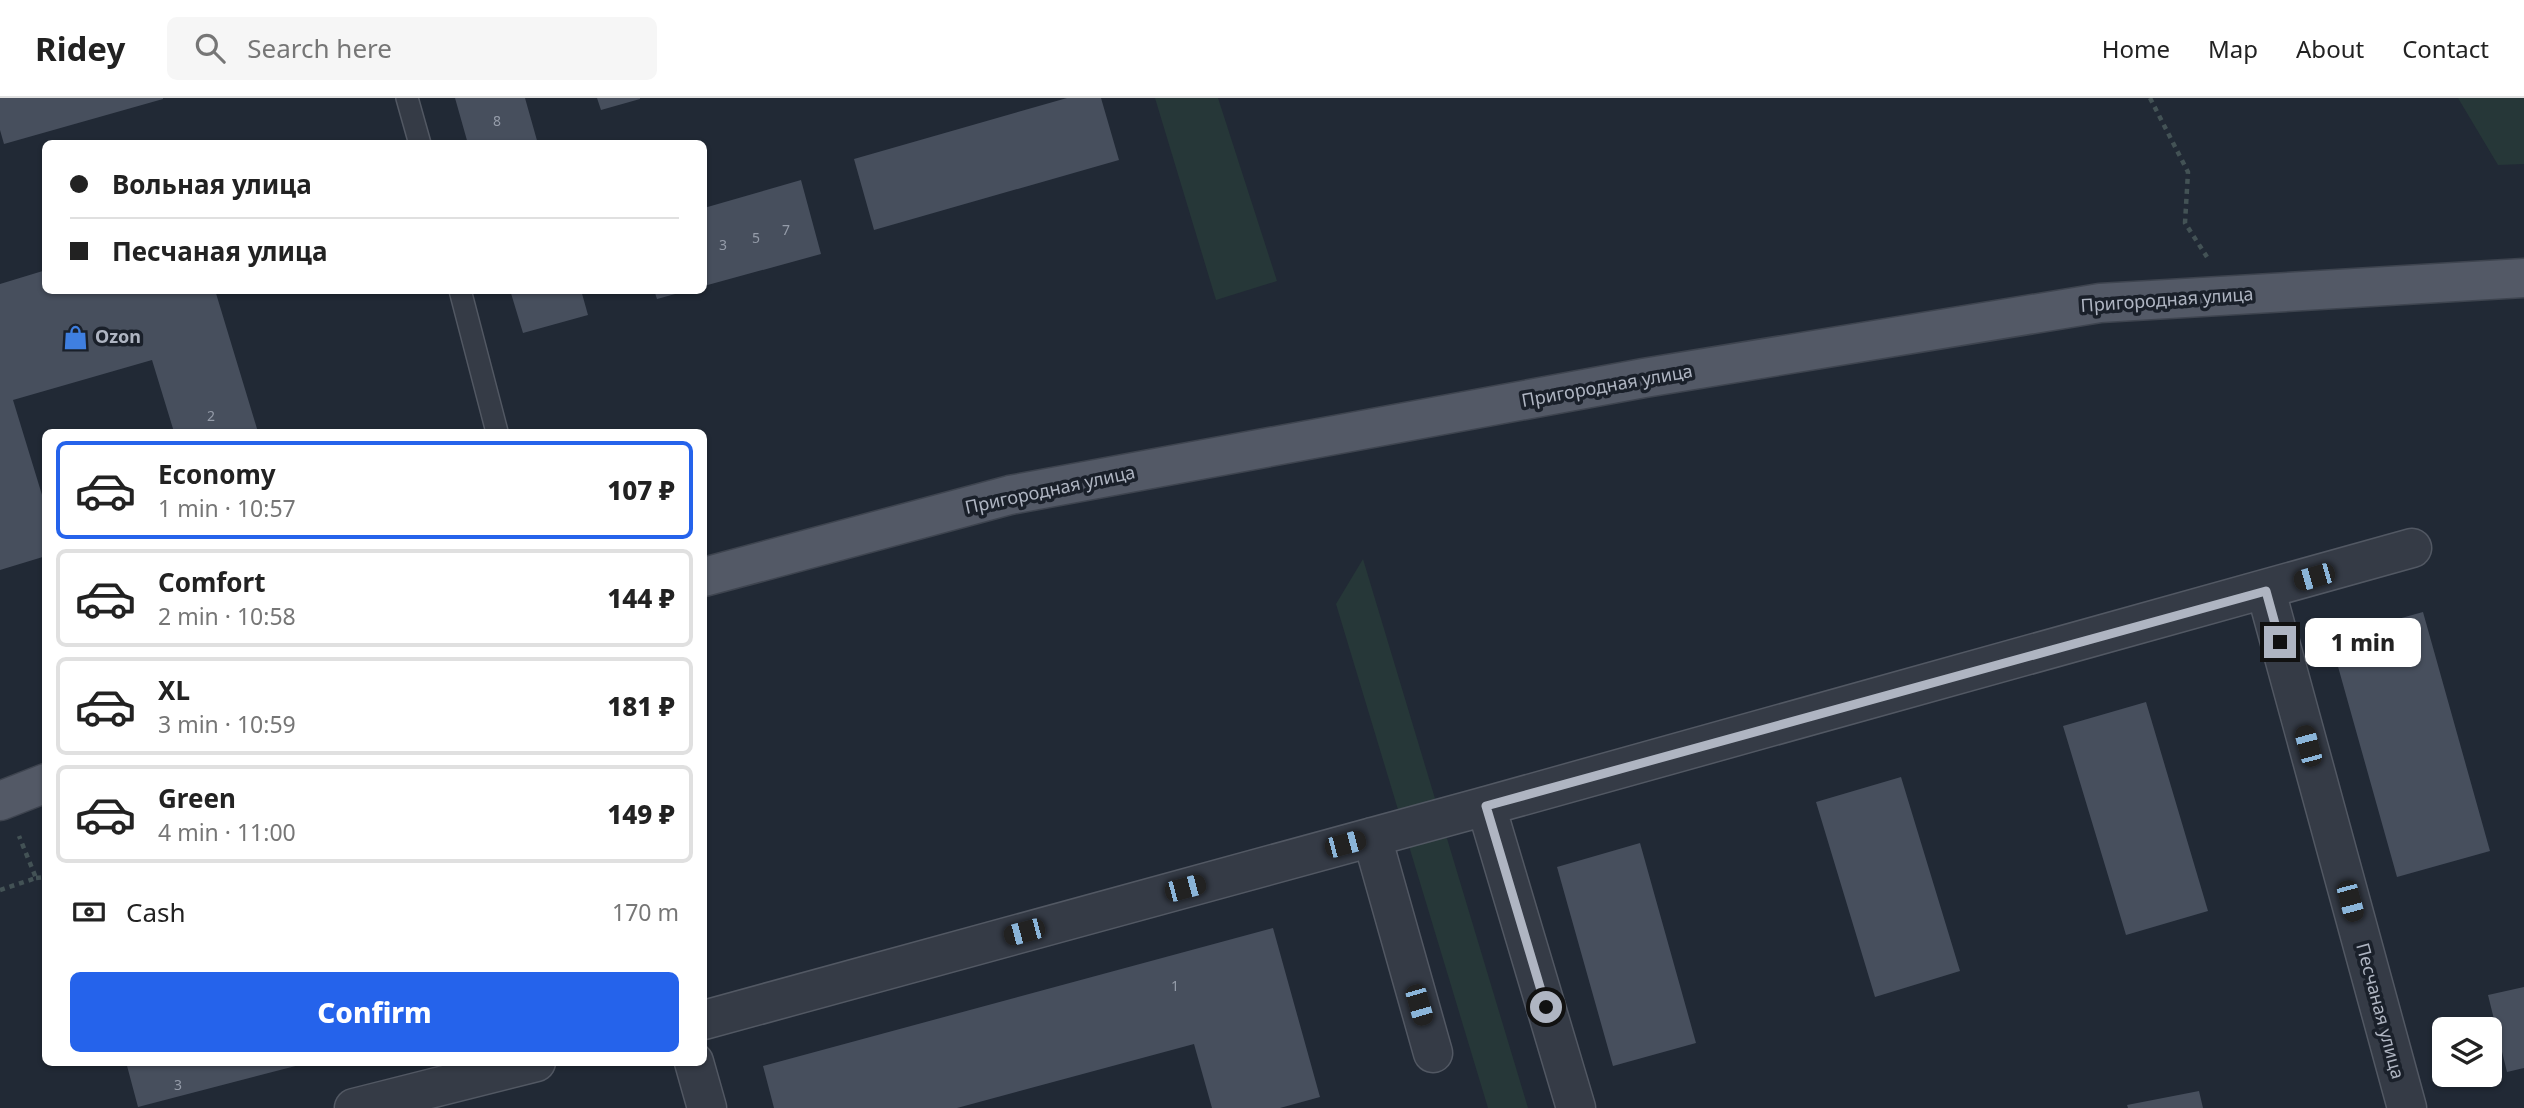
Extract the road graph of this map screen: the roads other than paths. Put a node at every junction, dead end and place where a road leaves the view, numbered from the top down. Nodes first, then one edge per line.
1 (407, 98) edge
2 (419, 140) edge
3 (2524, 278) edge
4 (461, 294) edge
5 (496, 429) edge
6 (2412, 548) dead end
7 (707, 576) edge
8 (2266, 591) junction
9 (42, 785) edge
10 (3, 800) edge
11 (1486, 806) junction
12 (1372, 837) junction
13 (707, 1019) edge
14 (1433, 1053) dead end
15 (520, 1066) edge
16 (695, 1066) edge
17 (354, 1108) edge
18 (707, 1108) edge
19 (1576, 1108) edge
20 (2407, 1108) edge

1 - 2 lane
3 - 7 main road, Пригородная улица
4 - 5 lane
6 - 8 street
8 - 11 street
8 - 20 street, Песчаная улица
9 - 10 main road
11 - 12 street
11 - 19 street
12 - 13 street
12 - 14 street
15 - 17 street
16 - 18 street

